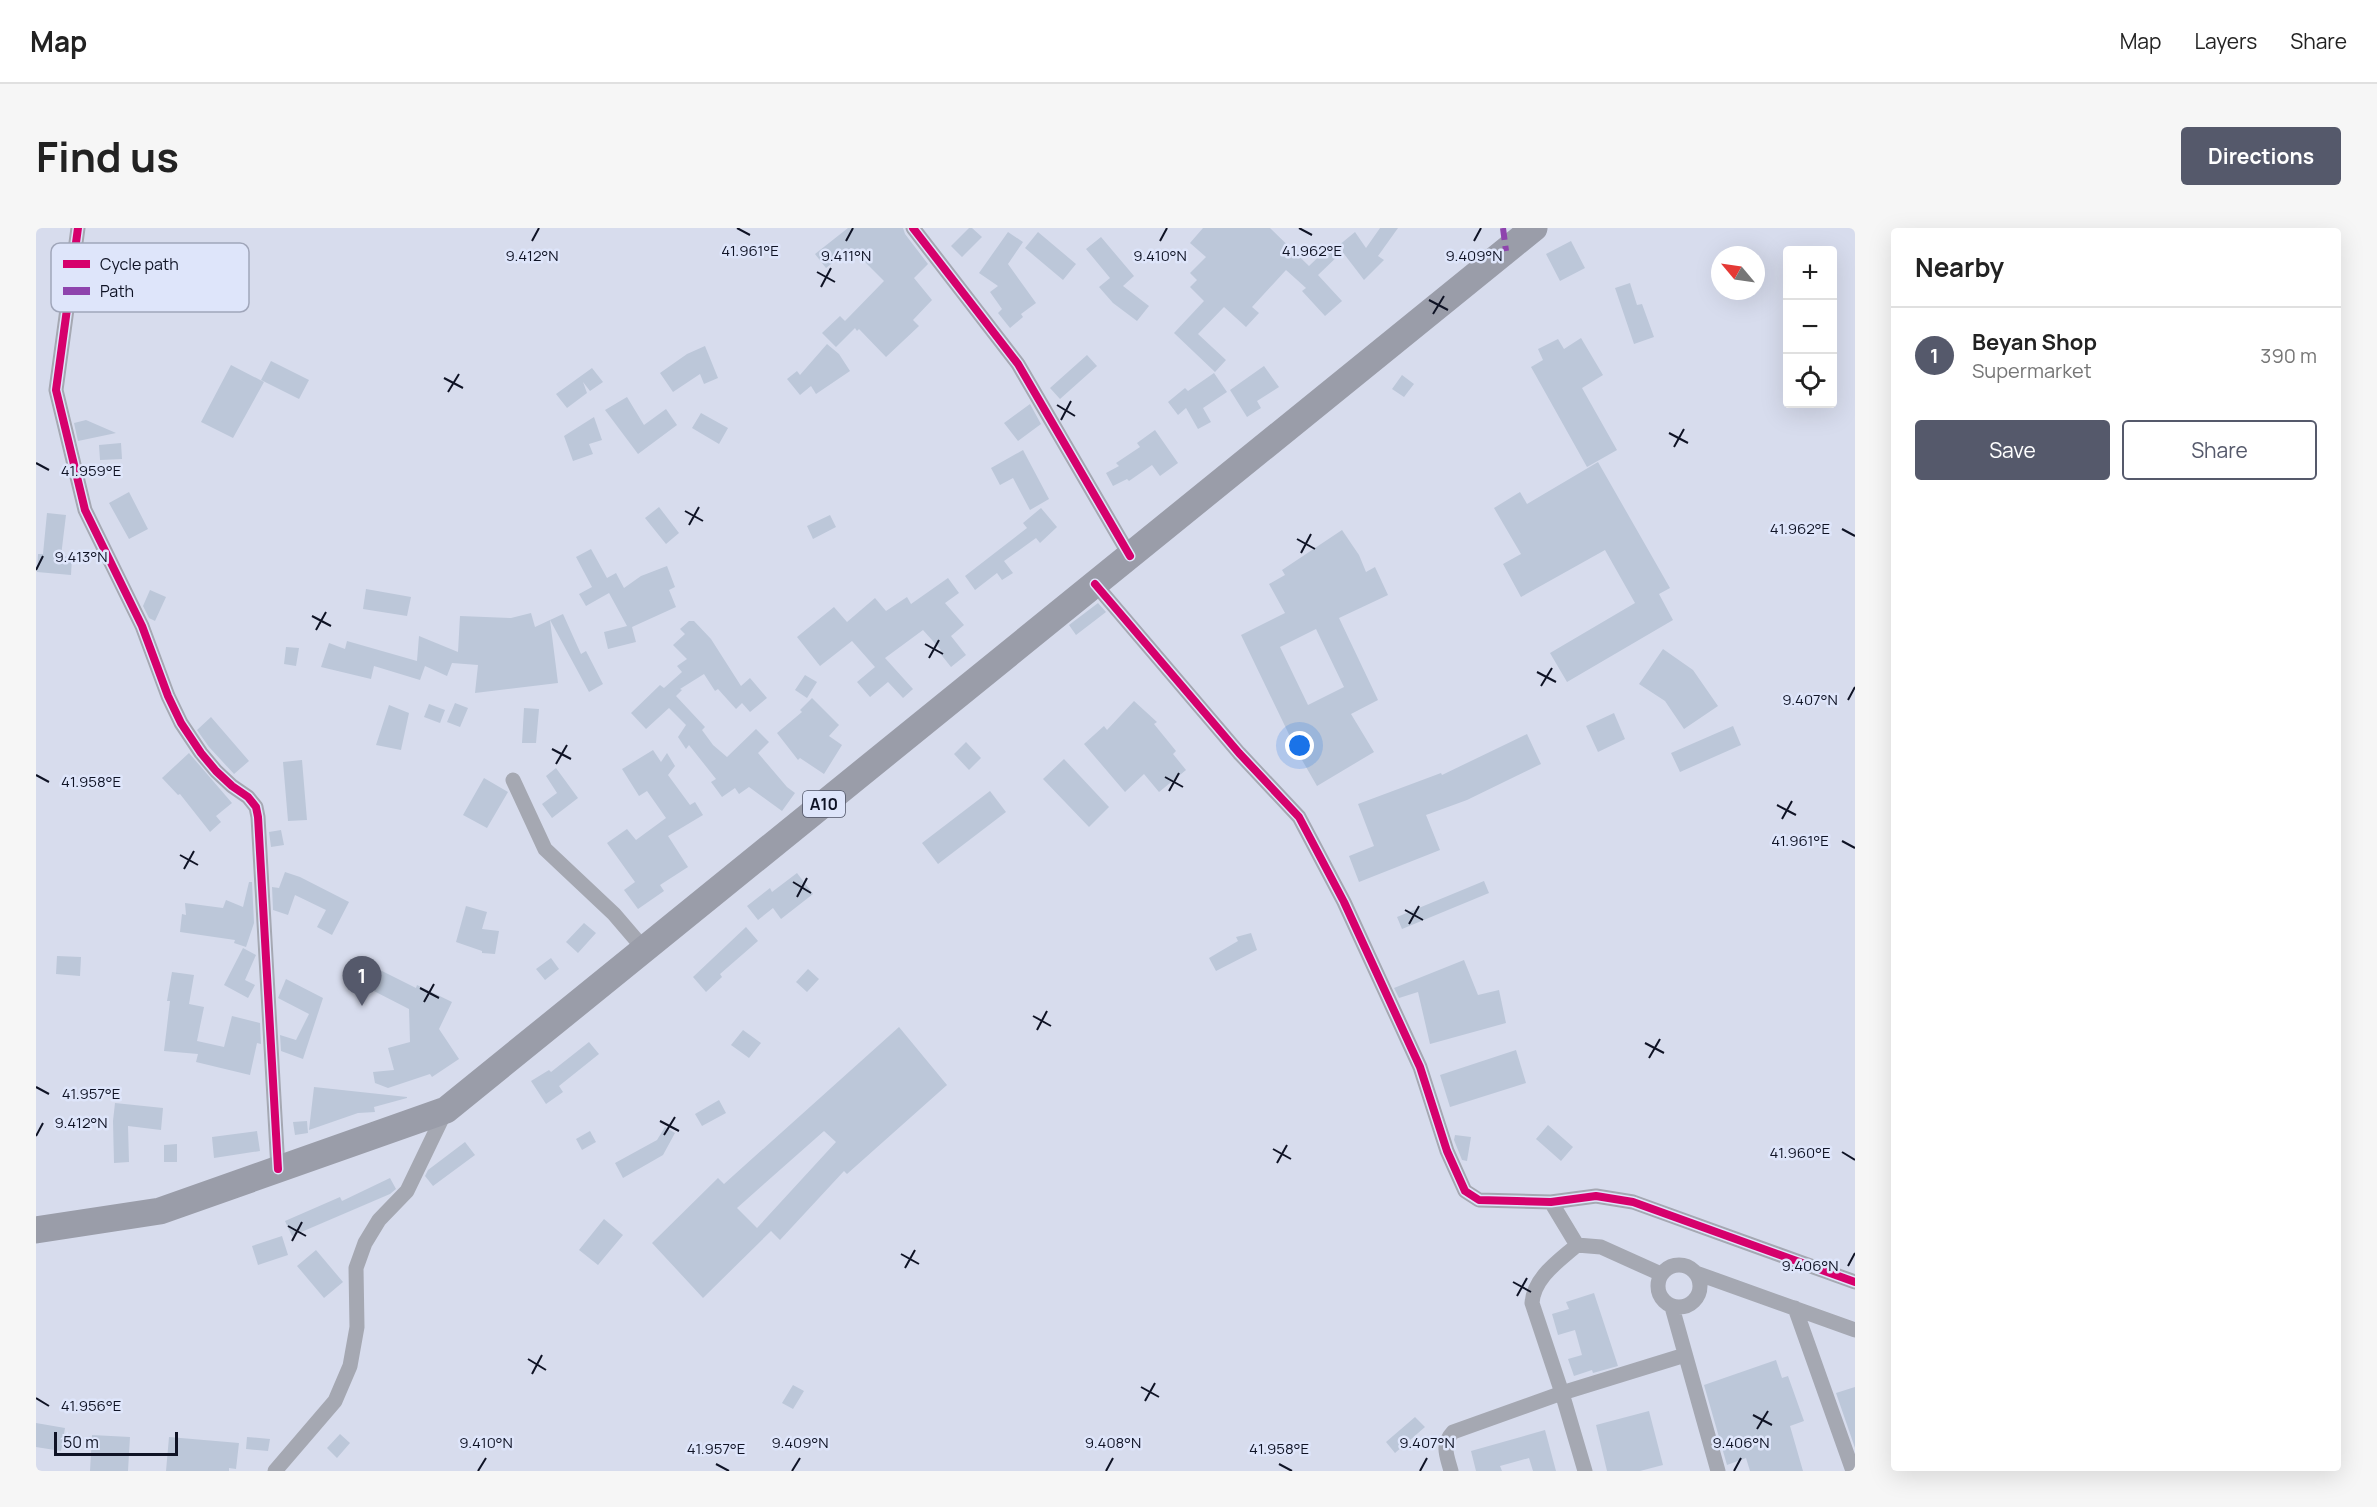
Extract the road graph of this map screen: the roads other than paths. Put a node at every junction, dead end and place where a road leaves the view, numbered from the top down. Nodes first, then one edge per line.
1 (78, 228) edge
2 (914, 228) edge
3 (1534, 228) edge
4 (76, 243) edge
5 (67, 312) edge
6 (1130, 556) junction
7 (1095, 584) junction
8 (513, 780) dead end
9 (644, 949) junction
10 (446, 1110) junction
11 (278, 1169) junction
12 (1551, 1202) junction
13 (36, 1230) edge
14 (1577, 1245) junction
15 (1696, 1273) junction
16 (1661, 1274) junction
17 (1855, 1282) edge
18 (1672, 1307) junction
19 (1795, 1308) junction
20 (1855, 1330) edge
21 (1685, 1355) junction
22 (1562, 1393) junction
23 (1714, 1470) edge
24 (275, 1471) edge
25 (1451, 1471) edge
26 (1585, 1471) edge
27 (1852, 1471) edge

1 - 4 street
2 - 6 street
3 - 6 highway, A10
5 - 11 street
6 - 7 highway, A10
7 - 9 highway, A10
7 - 12 street
8 - 9 street
9 - 10 highway, A10
10 - 11 highway, A10
10 - 24 street
11 - 13 highway, A10
12 - 14 street
12 - 17 street
14 - 16 street
14 - 22 street
15 - 16 street
15 - 18 street
15 - 19 street
16 - 18 street
18 - 21 street
19 - 20 street
19 - 27 street
21 - 22 street
21 - 23 street
22 - 25 street
22 - 26 street

